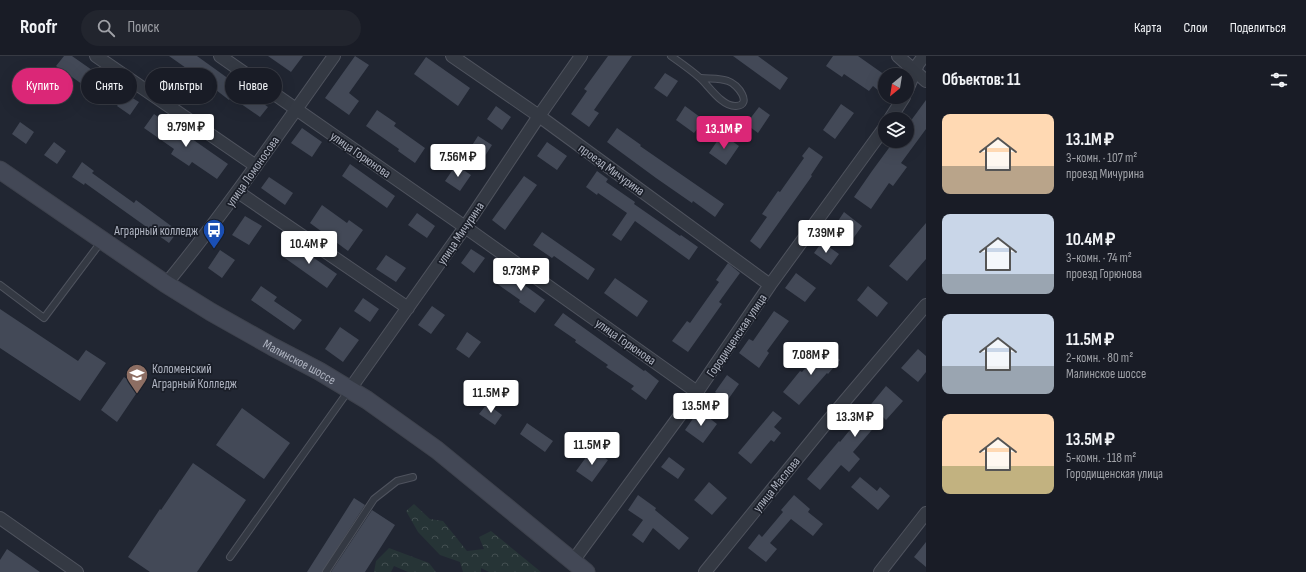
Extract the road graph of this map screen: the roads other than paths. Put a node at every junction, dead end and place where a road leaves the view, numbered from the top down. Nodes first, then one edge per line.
1 (96, 56) edge
2 (220, 56) edge
3 (334, 56) edge
4 (452, 56) edge
5 (581, 56) edge
6 (671, 56) edge
7 (898, 56) edge
8 (924, 56) edge
9 (915, 71) junction
10 (701, 78) junction
11 (926, 81) edge
12 (296, 109) junction
13 (539, 116) junction
14 (878, 137) edge
15 (256, 166) junction
16 (0, 170) edge
17 (238, 192) junction
18 (465, 227) junction
19 (102, 240) junction
20 (0, 284) edge
21 (166, 284) junction
22 (770, 285) junction
23 (926, 305) edge
24 (408, 308) junction
25 (350, 389) junction
26 (697, 392) junction
27 (413, 477) dead end
28 (926, 513) edge
29 (1, 521) edge
30 (230, 557) dead end
31 (573, 561) junction
32 (77, 572) edge
33 (326, 572) edge
34 (586, 572) edge
35 (705, 572) edge
36 (880, 572) edge

1 - 15 street
2 - 12 street, улица Горюнова
3 - 12 street, улица Ломоносова
4 - 13 street, проезд Мичурина
5 - 13 street, улица Мичурина
6 - 10 lane
7 - 9 street
8 - 9 street
9 - 11 street
10 - 10 lane
12 - 15 street, улица Ломоносова
12 - 18 street, улица Горюнова
13 - 18 street, улица Мичурина
13 - 22 street, проезд Мичурина
14 - 22 street, Городищенская улица
15 - 17 street, улица Ломоносова
16 - 19 main road, Малинское шоссе
17 - 21 street, улица Ломоносова
17 - 24 street
18 - 24 street, улица Мичурина
18 - 26 street, улица Горюнова
19 - 20 lane
19 - 21 main road, Малинское шоссе
21 - 25 main road, Малинское шоссе
22 - 26 street, Городищенская улица
23 - 35 street, улица Маслова
24 - 25 street, улица Мичурина
25 - 30 lane
25 - 31 main road, Малинское шоссе
26 - 31 street, Городищенская улица
27 - 33 lane
28 - 36 street
29 - 32 street
31 - 34 main road, Малинское шоссе

